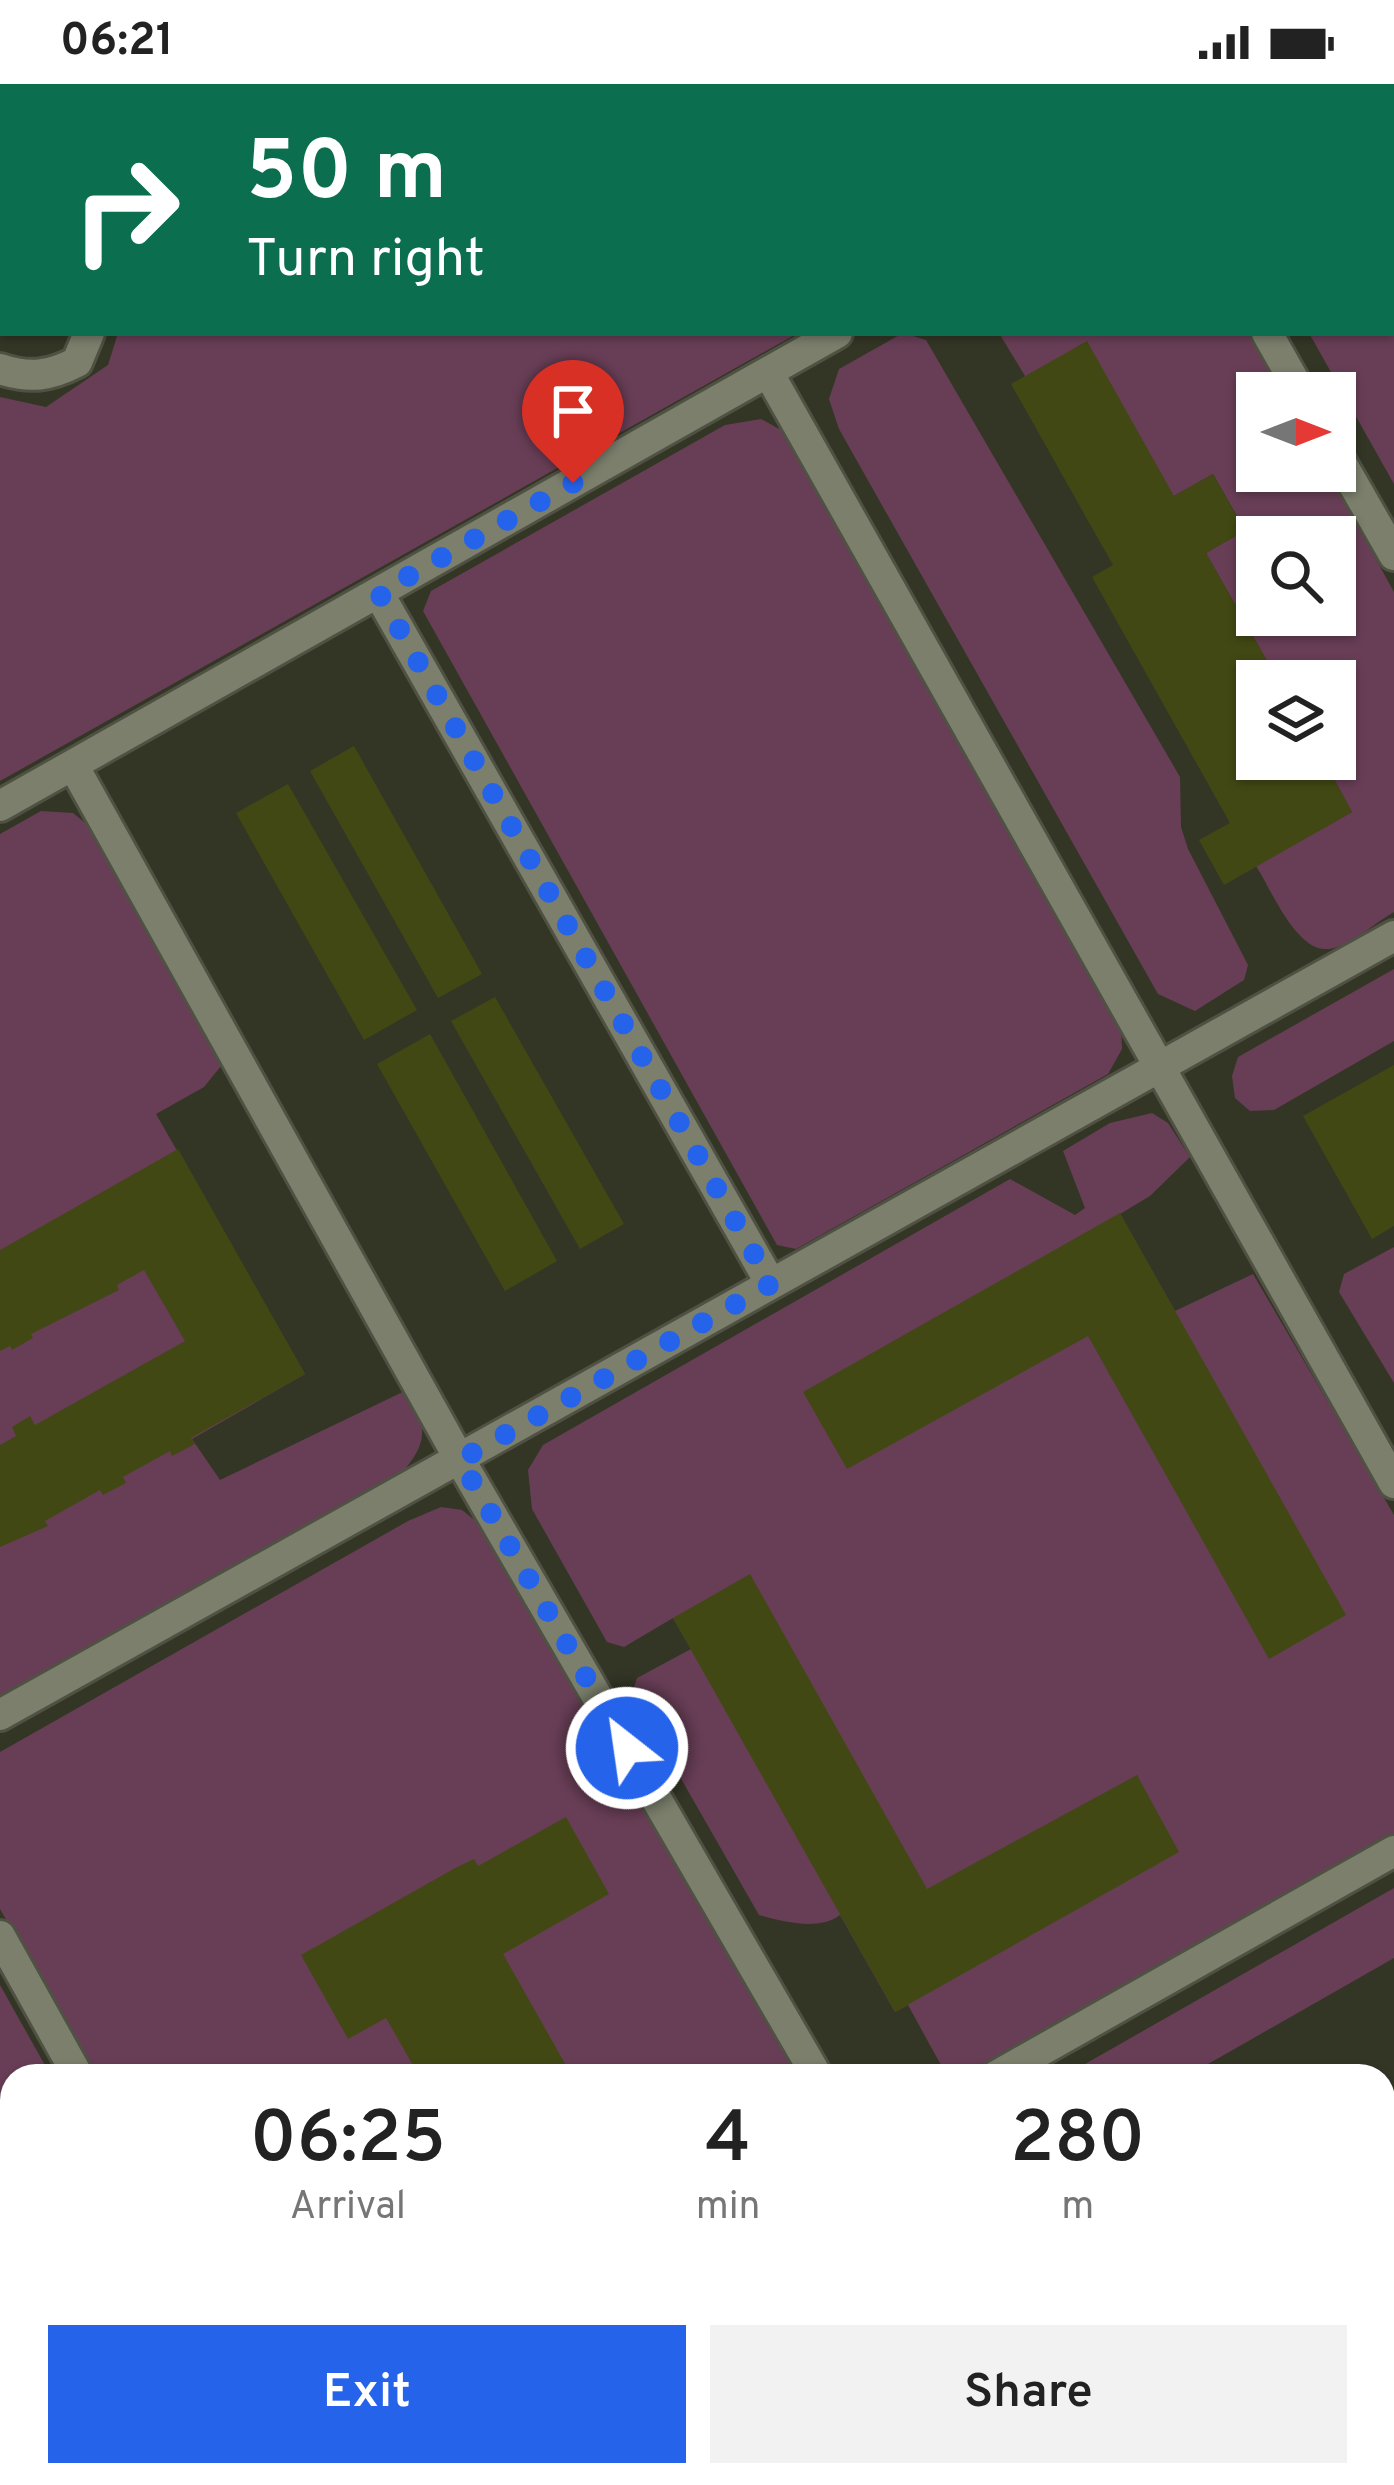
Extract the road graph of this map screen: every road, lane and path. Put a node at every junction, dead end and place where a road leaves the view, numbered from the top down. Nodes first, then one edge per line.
1 (88, 336) edge
2 (832, 336) edge
3 (1269, 336) edge
4 (0, 369) edge
5 (768, 372) junction
6 (1289, 372) edge
7 (1356, 489) edge
8 (1394, 555) edge
9 (379, 593) junction
10 (73, 765) junction
11 (0, 806) edge
12 (1394, 936) edge
13 (1158, 1066) junction
14 (771, 1284) junction
15 (460, 1460) junction
16 (1394, 1483) edge
17 (0, 1715) edge
18 (1394, 1851) edge
19 (0, 1936) edge
20 (71, 2064) edge
21 (810, 2064) edge
22 (1017, 2064) edge

1 - 4 lane
2 - 5 lane
3 - 6 lane
5 - 9 lane
5 - 13 lane
7 - 8 lane
9 - 10 lane
9 - 14 lane
10 - 11 lane
10 - 15 lane
12 - 13 lane
13 - 14 lane
13 - 16 lane
14 - 15 lane
15 - 17 lane
15 - 21 lane
18 - 22 lane
19 - 20 lane

